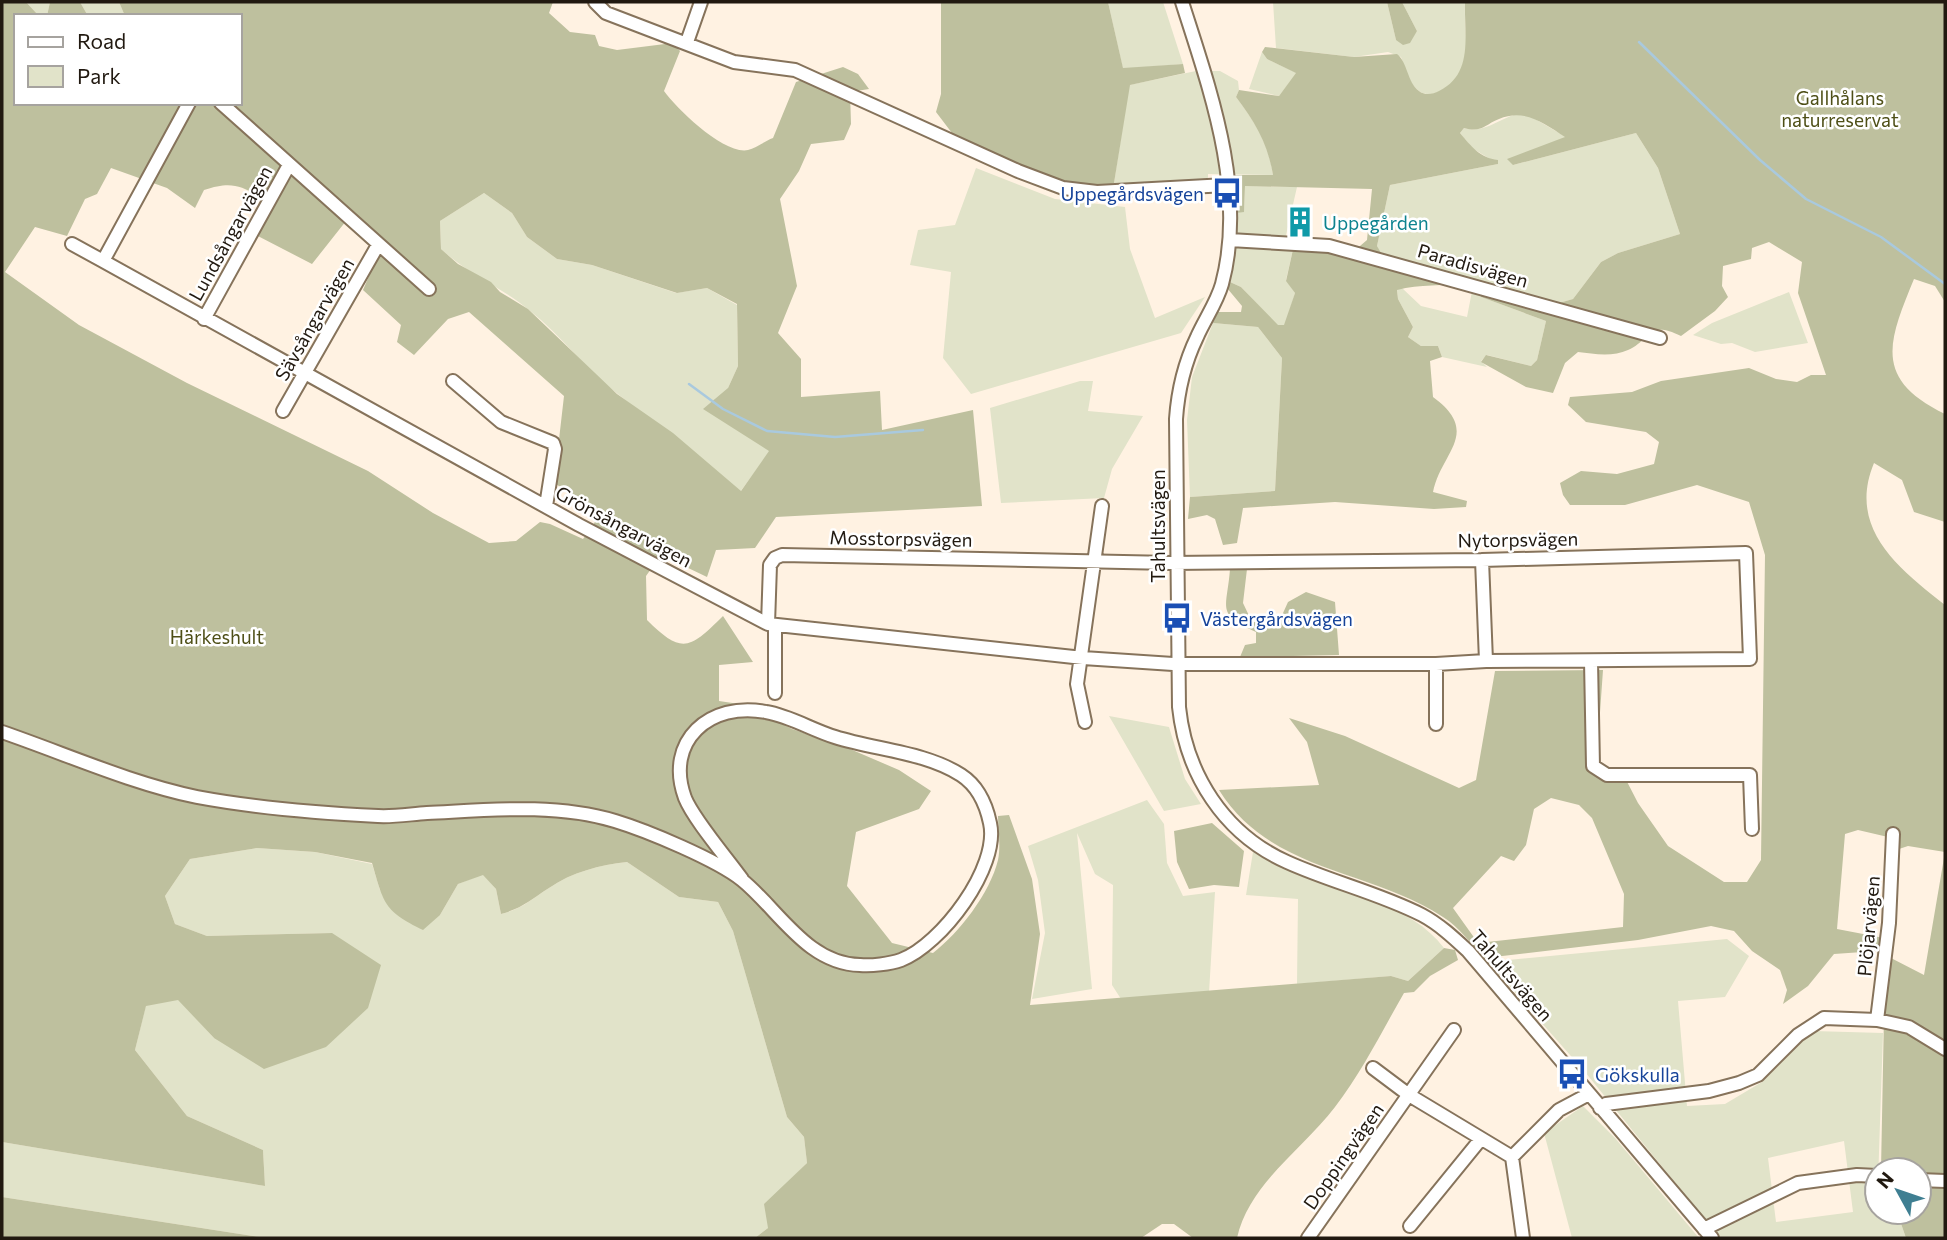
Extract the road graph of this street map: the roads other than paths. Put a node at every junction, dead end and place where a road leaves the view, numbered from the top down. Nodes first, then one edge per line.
1 (595, 2) edge
2 (702, 2) edge
3 (1182, 2) edge
4 (687, 42) junction
5 (187, 105) edge
6 (223, 105) edge
7 (289, 165) junction
8 (1226, 185) junction
9 (1230, 240) junction
10 (72, 244) dead end
11 (378, 245) junction
12 (103, 261) junction
13 (429, 289) dead end
14 (204, 319) junction
15 (1660, 338) dead end
16 (307, 374) junction
17 (453, 381) dead end
18 (283, 411) dead end
19 (546, 506) junction
20 (1102, 506) dead end
21 (1482, 560) junction
22 (1097, 562) junction
23 (1180, 563) junction
24 (771, 625) junction
25 (1083, 658) junction
26 (1486, 661) junction
27 (1591, 662) junction
28 (1178, 664) junction
29 (1436, 664) junction
30 (775, 692) dead end
31 (1085, 722) dead end
32 (1436, 724) dead end
33 (2, 732) edge
34 (1752, 829) dead end
35 (1893, 834) dead end
36 (742, 879) junction
37 (1877, 1020) junction
38 (1454, 1030) dead end
39 (1945, 1049) edge
40 (1373, 1068) dead end
41 (1589, 1094) junction
42 (1409, 1095) junction
43 (1600, 1108) junction
44 (1480, 1140) junction
45 (1512, 1157) junction
46 (1863, 1175) edge
47 (1410, 1226) dead end
48 (1708, 1234) edge
49 (1308, 1238) edge
50 (1523, 1238) edge

1 - 4 street
2 - 4 street
3 - 8 street, Tahultsvägen
4 - 8 street
5 - 12 street
6 - 7 street
7 - 11 street
7 - 14 street, Lundsångarvägen
8 - 9 street, Tahultsvägen
9 - 15 street, Paradisvägen
9 - 23 street, Tahultsvägen
10 - 12 street, Grönsångarvägen
11 - 13 street
11 - 16 street, Sävsångarvägen
12 - 14 street, Grönsångarvägen
14 - 16 street, Grönsångarvägen
16 - 18 street, Sävsångarvägen
16 - 19 street, Grönsångarvägen
17 - 19 street
19 - 24 street, Grönsångarvägen
20 - 22 street
21 - 23 street, Nytorpsvägen
21 - 26 street
21 - 27 street, Nytorpsvägen
22 - 23 street, Mosstorpsvägen
22 - 24 street, Mosstorpsvägen
22 - 25 street
23 - 28 street, Tahultsvägen
24 - 25 street, Grönsångarvägen
24 - 30 street
25 - 28 street, Grönsångarvägen
25 - 31 street
26 - 27 street
26 - 29 street
27 - 34 street
28 - 29 street
28 - 41 street, Tahultsvägen
29 - 32 street
33 - 36 street
35 - 37 street, Plöjarvägen
36 - 36 street
37 - 39 street
37 - 43 street
38 - 42 street, Doppingvägen
40 - 42 street, Doppingvägen
41 - 43 street, Tahultsvägen
41 - 45 street
42 - 44 street, Doppingvägen
42 - 49 street, Doppingvägen
43 - 48 street, Tahultsvägen
44 - 45 street, Doppingvägen
44 - 47 street
45 - 50 street
46 - 48 street

